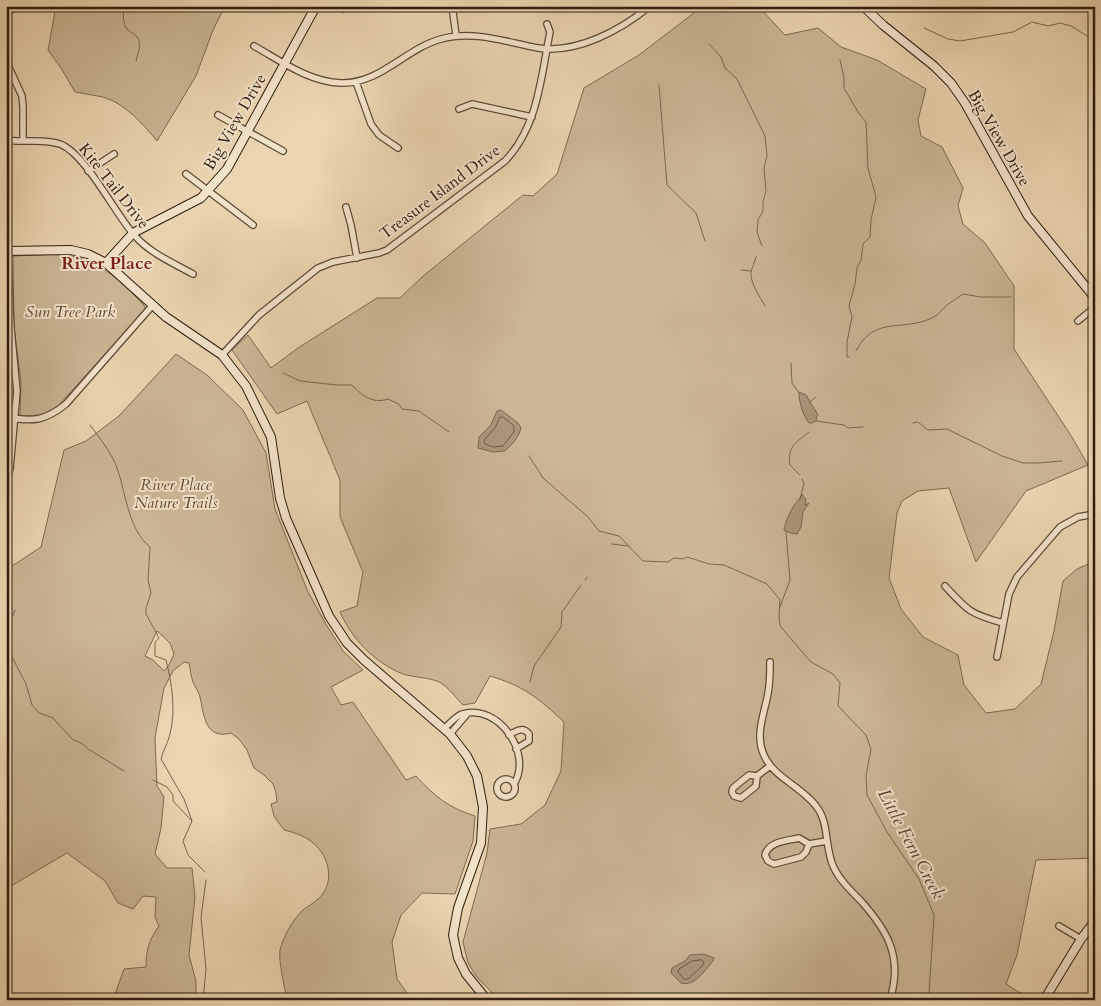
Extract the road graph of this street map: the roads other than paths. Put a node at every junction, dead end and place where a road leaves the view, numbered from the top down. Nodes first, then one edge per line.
1 (17, 6) edge
2 (316, 6) edge
3 (452, 6) edge
4 (650, 6) edge
5 (863, 6) edge
6 (6, 16) edge
7 (547, 24) dead end
8 (456, 36) junction
9 (254, 46) dead end
10 (547, 48) junction
11 (6, 61) edge
12 (285, 63) junction
13 (356, 82) junction
14 (459, 109) dead end
15 (218, 115) dead end
16 (532, 117) junction
17 (248, 132) junction
18 (6, 140) edge
19 (23, 141) junction
20 (398, 148) dead end
21 (283, 151) dead end
22 (114, 154) dead end
23 (88, 171) junction
24 (186, 174) dead end
25 (209, 191) junction
26 (346, 206) dead end
27 (6, 219) edge
28 (253, 226) dead end
29 (133, 233) junction
30 (7, 251) edge
31 (357, 258) junction
32 (106, 263) junction
33 (193, 274) dead end
34 (1095, 298) edge
35 (152, 306) junction
36 (1095, 307) edge
37 (1078, 321) dead end
38 (222, 355) junction
39 (6, 417) edge
40 (15, 419) junction
41 (6, 480) edge
42 (1095, 514) edge
43 (945, 586) dead end
44 (1003, 623) junction
45 (997, 657) dead end
46 (770, 662) dead end
47 (447, 731) junction
48 (509, 735) junction
49 (516, 749) junction
50 (770, 766) junction
51 (757, 776) junction
52 (514, 784) dead end
53 (827, 840) junction
54 (809, 844) junction
55 (1095, 921) edge
56 (1059, 926) dead end
57 (1081, 939) junction
58 (487, 1000) edge
59 (890, 1000) edge
60 (1044, 1000) edge

1 - 6 street
2 - 12 street, Big View Drive
3 - 8 street
4 - 10 street
5 - 34 street, Big View Drive
7 - 10 street, Treasure Island Drive
8 - 10 street
8 - 13 street
9 - 12 street
10 - 16 street, Treasure Island Drive
11 - 19 street
12 - 13 street
12 - 17 street, Big View Drive
13 - 20 street
14 - 16 street
15 - 17 street
16 - 31 street, Treasure Island Drive
17 - 21 street
17 - 25 street, Big View Drive
18 - 19 street, Kite Tail Drive
19 - 23 street, Kite Tail Drive
22 - 23 street
23 - 29 street, Kite Tail Drive
24 - 25 street
25 - 28 street
25 - 29 street, Big View Drive
26 - 31 street
27 - 30 street
29 - 32 street, Big View Drive
29 - 33 street, Kite Tail Drive
30 - 32 street
30 - 40 street
31 - 38 street, Treasure Island Drive
32 - 35 street
35 - 38 street
35 - 40 street
36 - 37 street
38 - 47 street
39 - 40 street
40 - 41 street
42 - 44 street
43 - 44 street
44 - 45 street
46 - 50 street
47 - 48 street
47 - 58 street
48 - 49 street
48 - 49 street
49 - 52 street
50 - 51 street
50 - 53 street
51 - 51 street
53 - 54 street
53 - 59 street
54 - 54 street
55 - 57 street
56 - 57 street
57 - 60 street

